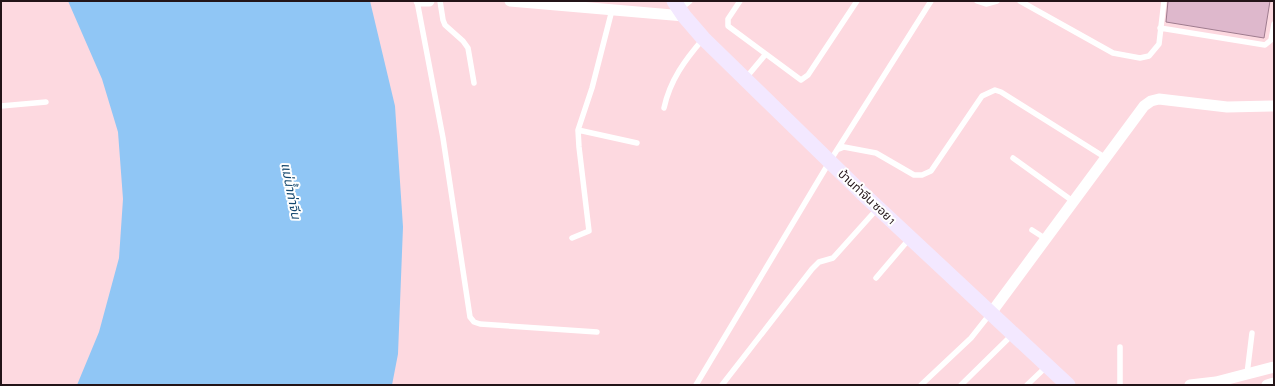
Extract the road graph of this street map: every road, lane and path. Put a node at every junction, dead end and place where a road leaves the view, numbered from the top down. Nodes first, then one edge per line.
1 (418, 1) edge
2 (429, 1) edge
3 (440, 1) edge
4 (510, 1) edge
5 (740, 1) edge
6 (857, 1) edge
7 (931, 1) edge
8 (977, 1) edge
9 (997, 1) edge
10 (1020, 1) edge
11 (1164, 1) edge
12 (682, 7) edge
13 (612, 10) junction
14 (1274, 24) edge
15 (1160, 28) junction
16 (703, 38) junction
17 (765, 55) junction
18 (745, 79) junction
19 (474, 83) dead end
20 (46, 102) dead end
21 (1, 106) edge
22 (1274, 106) edge
23 (664, 108) dead end
24 (578, 130) junction
25 (637, 143) dead end
26 (839, 149) junction
27 (1013, 158) dead end
28 (1106, 158) junction
29 (830, 162) junction
30 (1074, 202) junction
31 (879, 208) junction
32 (1032, 230) dead end
33 (572, 238) dead end
34 (910, 238) junction
35 (1046, 239) junction
36 (876, 278) dead end
37 (991, 313) junction
38 (597, 332) dead end
39 (1252, 333) dead end
40 (1013, 334) junction
41 (1120, 347) dead end
42 (1048, 366) junction
43 (1274, 367) edge
44 (1247, 374) junction
45 (1274, 383) edge
46 (696, 385) edge
47 (722, 385) edge
48 (921, 385) edge
49 (961, 385) edge
50 (1027, 385) edge
51 (1068, 385) edge
52 (1120, 385) edge
53 (1190, 385) edge
54 (1267, 385) edge

1 - 2 street
1 - 38 lane
3 - 19 lane
4 - 13 street
5 - 17 lane
6 - 17 lane
7 - 26 lane
8 - 9 lane
10 - 15 lane
11 - 15 lane
12 - 13 street
12 - 16 street, บ้านท่าจีน ซอย 1
13 - 24 lane
14 - 15 lane
16 - 18 street, บ้านท่าจีน ซอย 1
16 - 23 lane
17 - 18 lane
18 - 29 street, บ้านท่าจีน ซอย 1
20 - 21 lane
22 - 28 street
24 - 25 lane
24 - 33 lane
26 - 28 lane
26 - 29 lane
27 - 30 lane
28 - 30 street
29 - 31 street, บ้านท่าจีน ซอย 1
29 - 46 lane
30 - 35 street
31 - 34 street, บ้านท่าจีน ซอย 1
31 - 47 lane
32 - 35 lane
34 - 36 lane
34 - 37 street, บ้านท่าจีน ซอย 1
35 - 37 street
37 - 40 street, บ้านท่าจีน ซอย 1
37 - 48 lane
39 - 44 lane
40 - 42 street, บ้านท่าจีน ซอย 1
40 - 49 lane
41 - 52 lane
42 - 50 lane
42 - 51 street, บ้านท่าจีน ซอย 1
43 - 44 street
44 - 53 street
45 - 54 street

